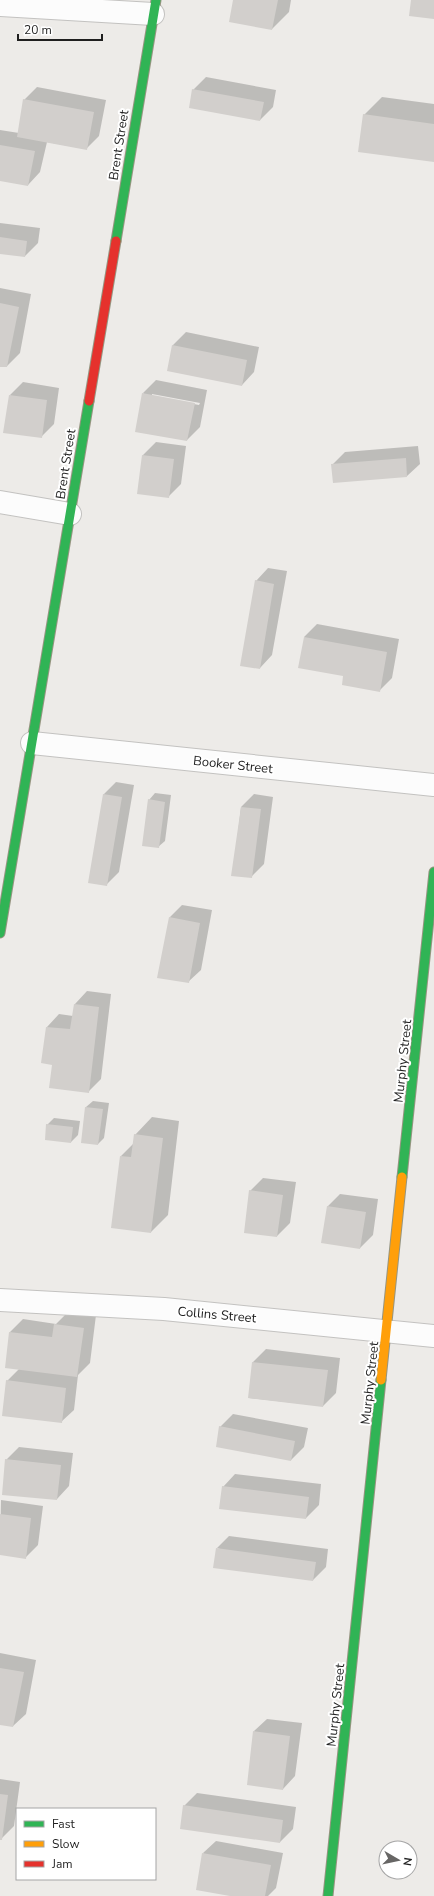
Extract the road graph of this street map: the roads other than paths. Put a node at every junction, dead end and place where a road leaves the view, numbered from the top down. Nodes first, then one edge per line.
1 (0, 5) edge
2 (154, 7) edge
3 (0, 502) edge
4 (70, 514) junction
5 (32, 743) junction
6 (434, 785) edge
7 (434, 872) edge
8 (0, 933) edge
9 (0, 1300) edge
10 (387, 1330) junction
11 (434, 1336) edge
12 (328, 1896) edge

1 - 2 street
2 - 4 street, Brent Street
3 - 4 street
4 - 5 street, Brent Street
5 - 6 street, Booker Street
5 - 8 street, Brent Street
7 - 10 street, Murphy Street
9 - 10 street, Collins Street
10 - 11 street, Collins Street
10 - 12 street, Murphy Street

